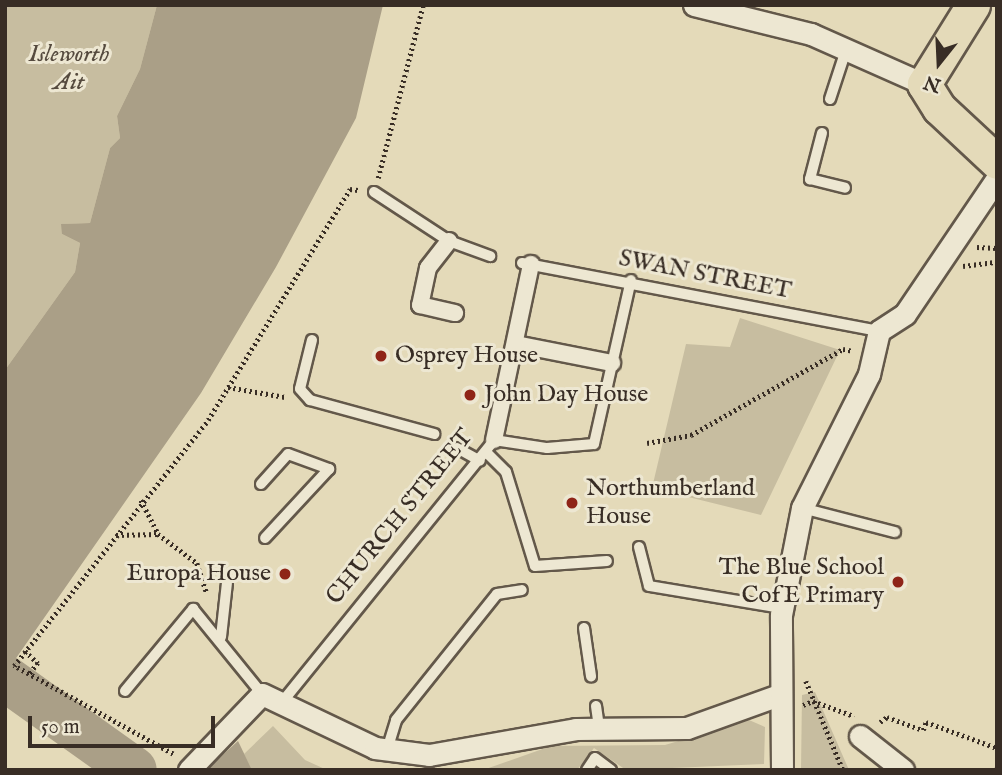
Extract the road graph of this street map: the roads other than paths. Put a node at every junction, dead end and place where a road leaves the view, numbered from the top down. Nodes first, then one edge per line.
1 (972, 5) edge
2 (700, 6) edge
3 (846, 50) junction
4 (924, 84) junction
5 (830, 99) dead end
6 (822, 133) dead end
7 (997, 162) edge
8 (997, 178) edge
9 (845, 188) dead end
10 (374, 192) road end
11 (449, 241) junction
12 (490, 256) dead end
13 (526, 264) joint
14 (631, 280) junction
15 (455, 313) dead end
16 (878, 331) junction
17 (312, 340) dead end
18 (515, 344) junction
19 (612, 363) junction
20 (434, 434) dead end
21 (457, 448) dead end
22 (487, 451) junction
23 (261, 484) dead end
24 (802, 508) junction
25 (895, 532) dead end
26 (265, 538) dead end
27 (639, 547) dead end
28 (607, 561) dead end
29 (227, 583) dead end
30 (522, 590) dead end
31 (781, 608) junction
32 (584, 628) dead end
33 (221, 637) junction
34 (591, 676) dead end
35 (125, 691) dead end
36 (262, 694) junction
37 (283, 701) junction
38 (781, 703) junction
39 (596, 706) dead end
40 (599, 727) junction
41 (862, 728) road end
42 (387, 750) junction
43 (190, 761) edge
44 (587, 770) edge
45 (611, 770) edge
46 (782, 770) edge
47 (903, 770) edge

1 - 4 main road
2 - 3 street
3 - 4 street
3 - 5 lane
4 - 7 main road
6 - 9 lane
8 - 16 street
10 - 11 lane
11 - 12 lane
11 - 15 street
13 - 14 lane, SWAN STREET
13 - 18 street
14 - 16 lane, SWAN STREET
14 - 19 lane, CHURCH STREET
16 - 24 street
17 - 20 lane
18 - 19 street
18 - 22 street
19 - 22 lane, CHURCH STREET
21 - 22 lane
22 - 28 lane
22 - 37 lane, CHURCH STREET
23 - 26 lane
24 - 25 lane
24 - 31 street
27 - 31 lane
29 - 33 lane
30 - 42 lane
31 - 38 street
32 - 34 lane
33 - 35 lane
33 - 36 lane
36 - 37 street
36 - 43 street
37 - 42 street
38 - 40 street
38 - 46 street
39 - 40 lane
40 - 42 street
41 - 47 street
44 - 45 lane

